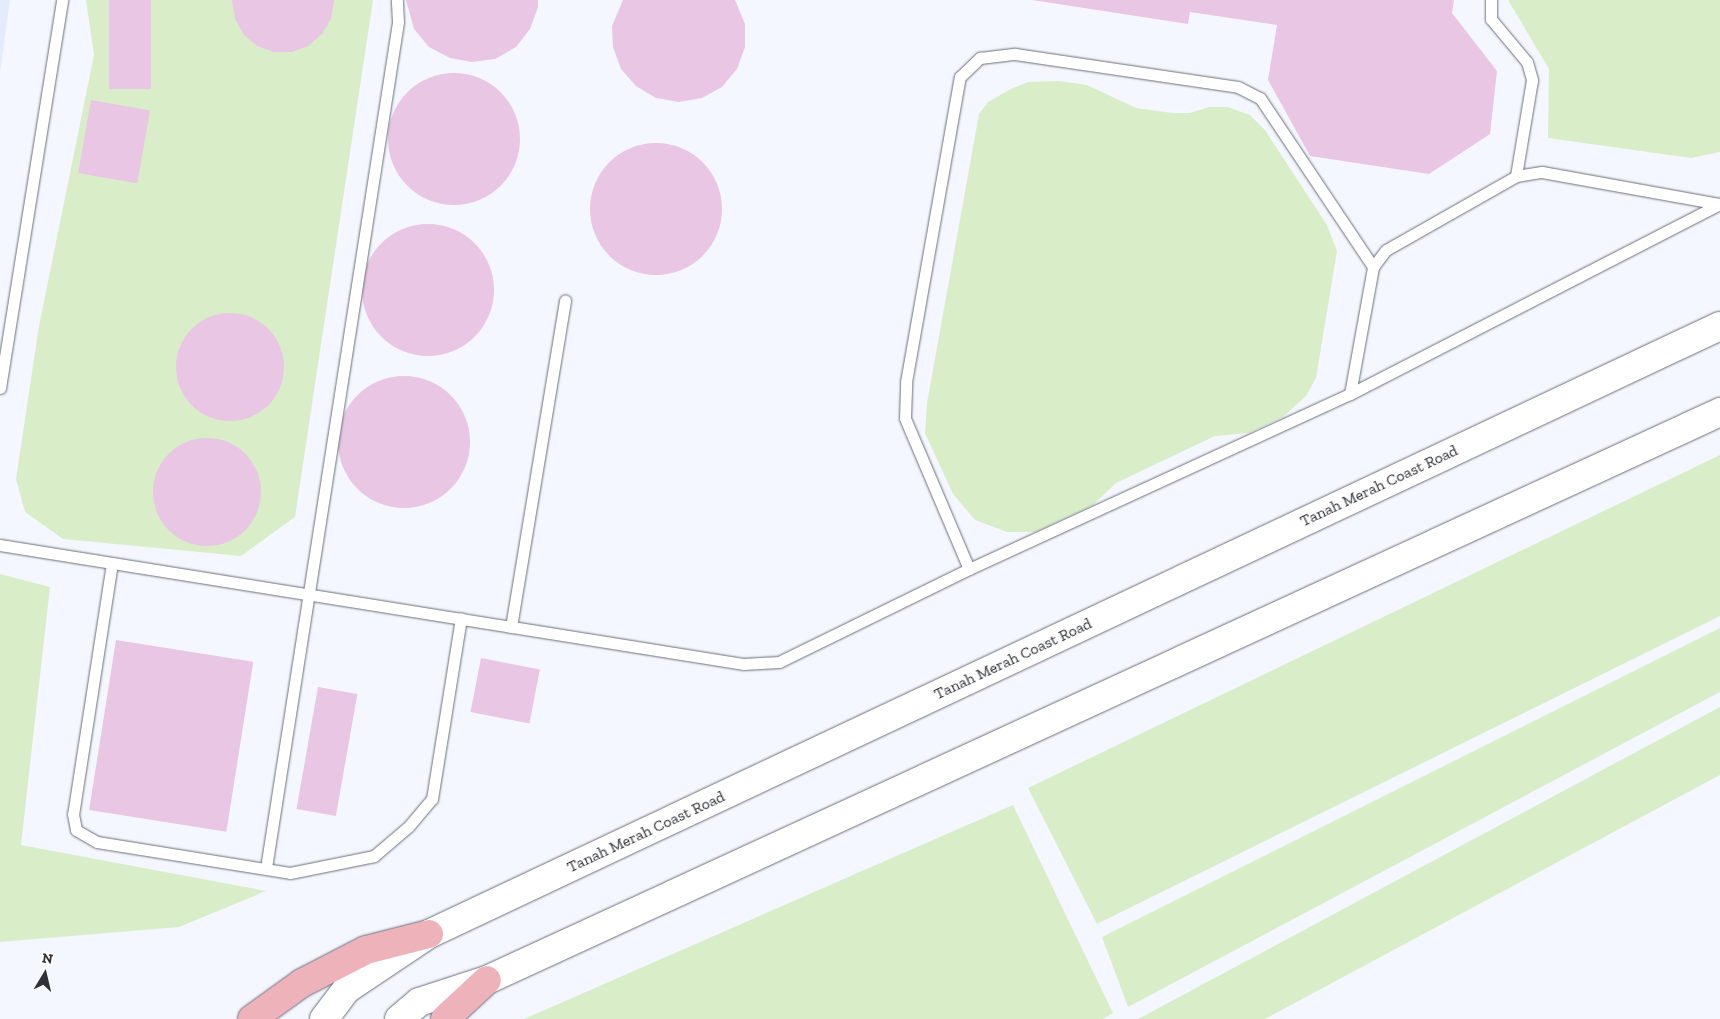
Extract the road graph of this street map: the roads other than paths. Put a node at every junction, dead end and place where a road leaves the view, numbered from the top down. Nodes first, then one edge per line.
1 (62, 0) edge
2 (397, 0) edge
3 (1491, 0) edge
4 (1516, 176) junction
5 (1720, 204) edge
6 (1374, 268) junction
7 (565, 300) dead end
8 (1720, 326) edge
9 (0, 388) edge
10 (1350, 394) junction
11 (1720, 412) edge
12 (0, 545) edge
13 (112, 563) junction
14 (969, 569) junction
15 (310, 595) junction
16 (460, 618) junction
17 (511, 627) junction
18 (266, 868) junction
19 (429, 934) junction
20 (487, 980) junction
21 (252, 1019) edge
22 (324, 1019) edge
23 (398, 1019) edge
24 (445, 1019) edge

1 - 9 lane
2 - 15 lane
3 - 4 lane
4 - 5 lane
4 - 6 lane
5 - 10 lane
6 - 10 lane
6 - 14 lane
7 - 17 lane
8 - 19 street, Tanah Merah Coast Road
10 - 14 lane
11 - 20 street
12 - 13 lane
13 - 15 lane
13 - 18 lane
14 - 17 lane
15 - 16 lane
15 - 18 lane
16 - 17 lane
16 - 18 lane
19 - 21 main road
19 - 22 street, Tanah Merah Coast Road
20 - 23 street
20 - 24 main road

